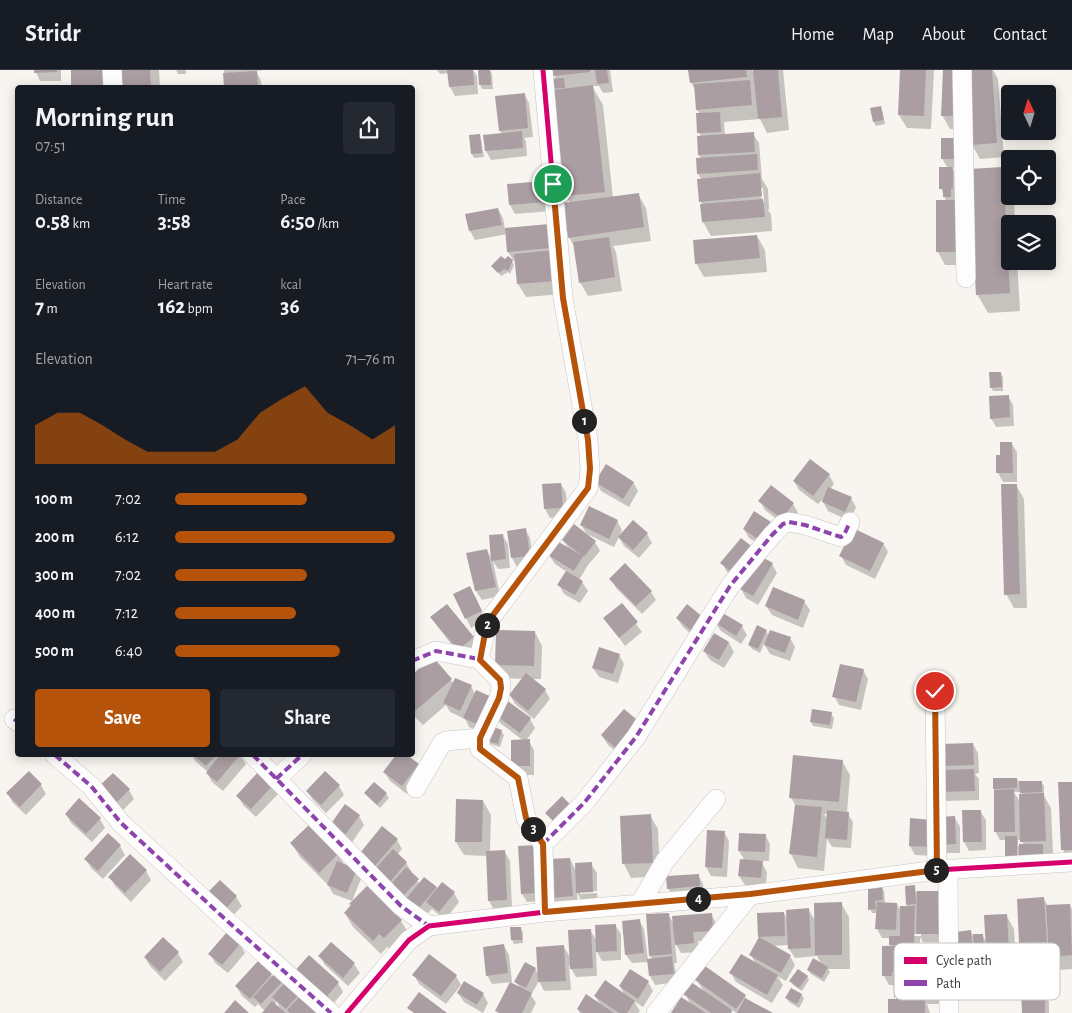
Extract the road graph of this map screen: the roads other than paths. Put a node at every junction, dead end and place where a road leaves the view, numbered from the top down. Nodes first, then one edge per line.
1 (112, 70) edge
2 (544, 70) edge
3 (962, 70) edge
4 (113, 85) edge
5 (966, 278) dead end
6 (850, 522) dead end
7 (415, 660) edge
8 (480, 660) junction
9 (935, 691) dead end
10 (480, 738) junction
11 (57, 757) edge
12 (255, 757) edge
13 (300, 757) edge
14 (276, 779) junction
15 (416, 788) dead end
16 (716, 799) dead end
17 (543, 844) junction
18 (1072, 862) edge
19 (942, 870) junction
20 (750, 894) junction
21 (640, 904) junction
22 (545, 912) junction
23 (429, 926) junction
24 (946, 943) edge
25 (948, 1000) edge
26 (331, 1013) edge
27 (347, 1013) edge
28 (656, 1013) edge
29 (949, 1013) edge

1 - 4 street
2 - 8 street
3 - 5 street
6 - 17 street
7 - 8 street
8 - 10 street
9 - 19 street
10 - 15 street
10 - 17 street
11 - 26 street
12 - 14 street
13 - 14 street
14 - 23 street
16 - 21 street
17 - 22 street
18 - 19 street
19 - 20 street
19 - 24 street
20 - 21 street
20 - 28 street
21 - 22 street
22 - 23 street
23 - 27 street
25 - 29 street

